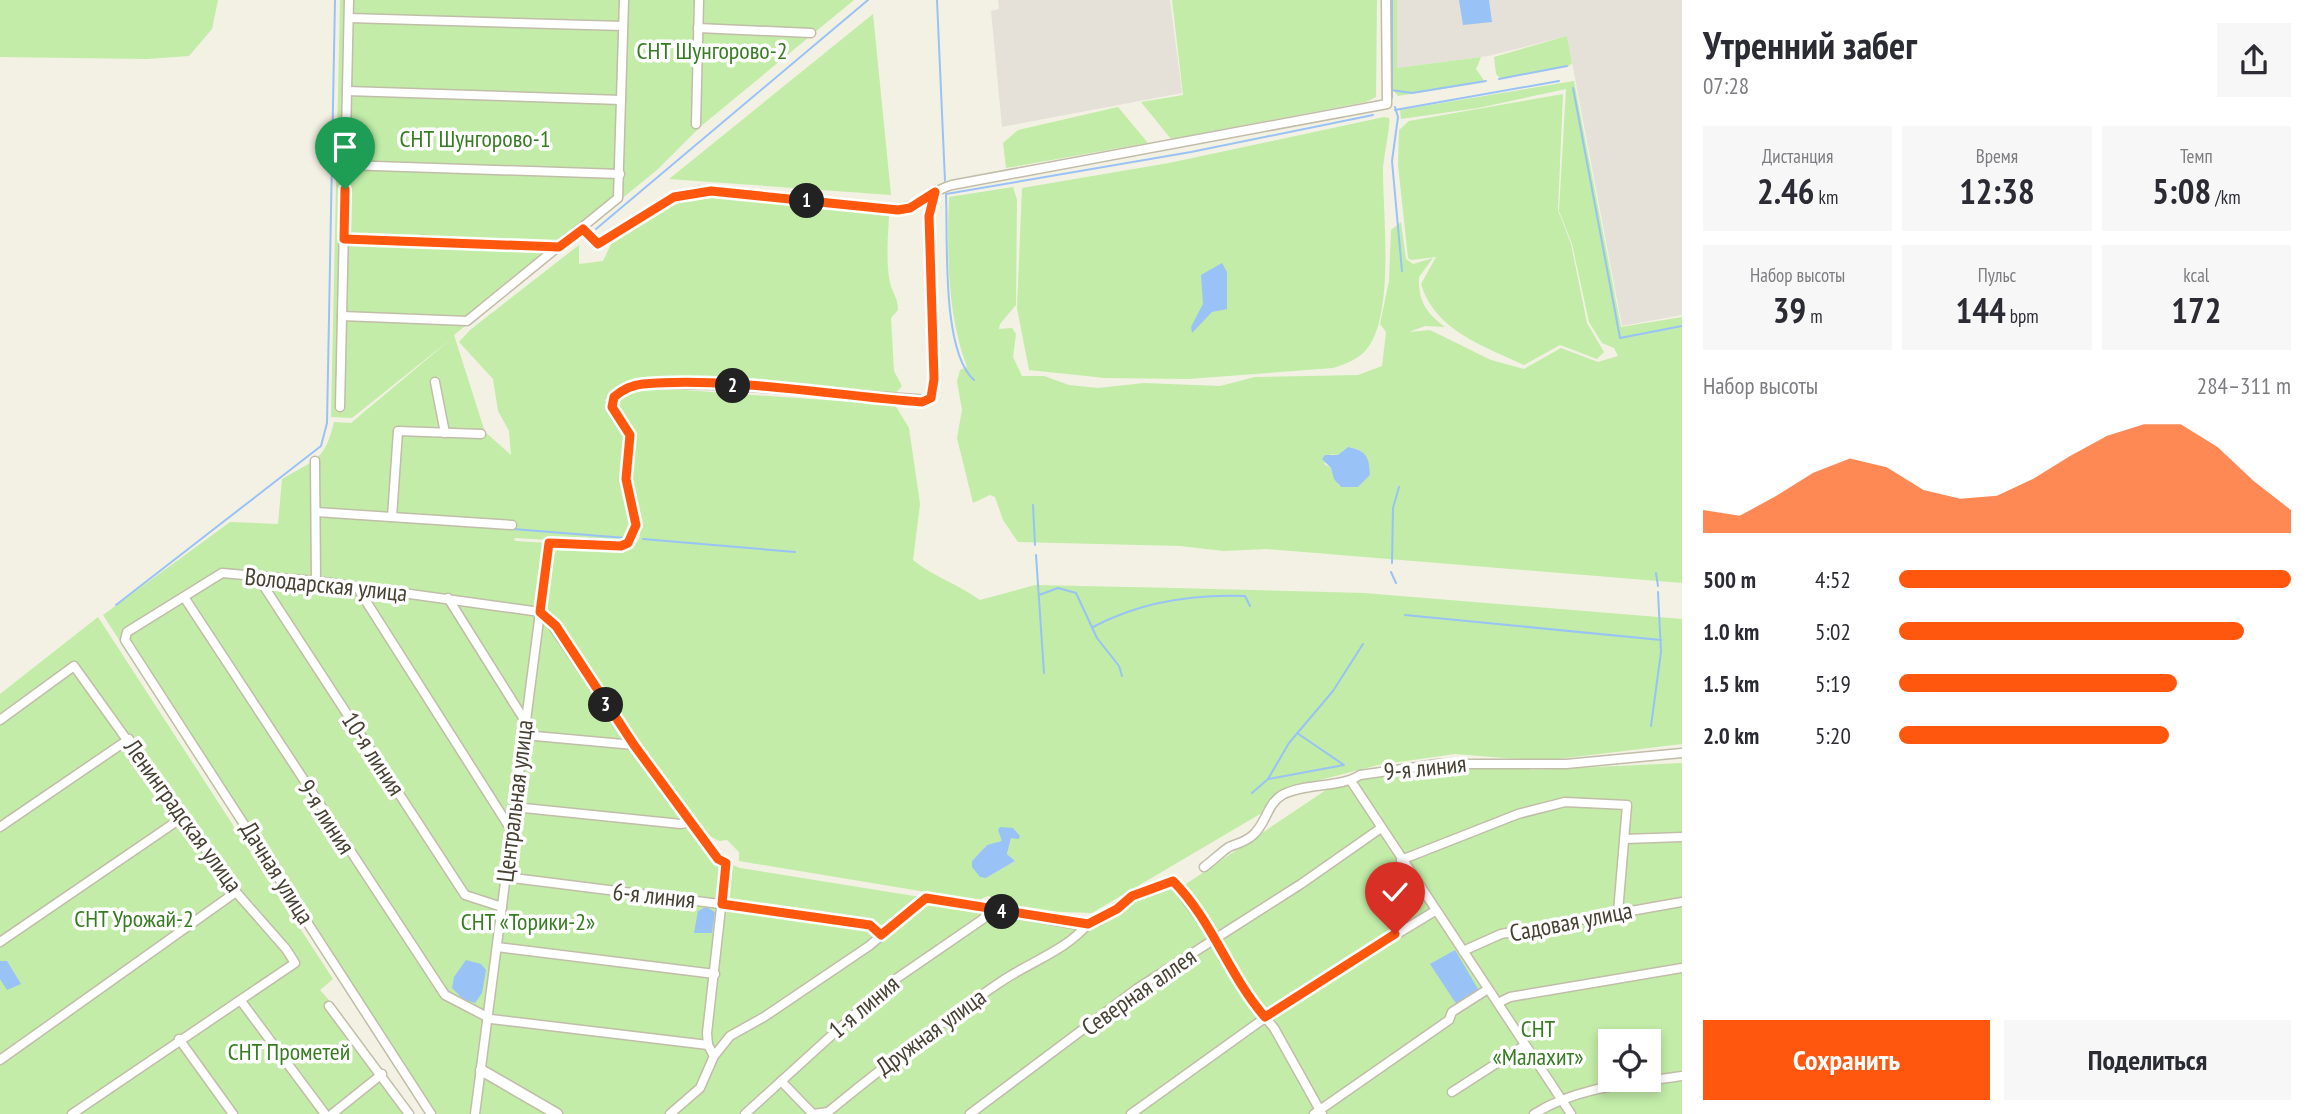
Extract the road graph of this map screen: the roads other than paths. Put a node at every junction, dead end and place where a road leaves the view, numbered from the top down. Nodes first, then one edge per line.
1 (349, 0) edge
2 (624, 0) edge
3 (699, 0) edge
4 (1386, 0) edge
5 (349, 18) junction
6 (623, 26) junction
7 (698, 28) junction
8 (811, 33) dead end
9 (347, 91) junction
10 (621, 100) junction
11 (696, 124) dead end
12 (345, 165) junction
13 (620, 174) junction
14 (935, 192) junction
15 (583, 229) junction
16 (344, 239) junction
17 (556, 250) junction
18 (342, 316) junction
19 (435, 382) dead end
20 (340, 407) dead end
21 (444, 433) junction
22 (481, 435) dead end
23 (315, 461) dead end
24 (316, 512) junction
25 (392, 517) junction
26 (512, 525) dead end
27 (265, 578) junction
28 (316, 581) junction
29 (357, 587) junction
30 (184, 597) junction
31 (448, 598) junction
32 (540, 612) junction
33 (127, 632) joint
34 (0, 720) edge
35 (525, 721) junction
36 (524, 735) junction
37 (129, 739) junction
38 (634, 745) junction
39 (1682, 753) edge
40 (1351, 781) junction
41 (514, 807) junction
42 (183, 817) junction
43 (690, 822) junction
44 (0, 827) edge
45 (510, 828) junction
46 (1381, 828) junction
47 (1682, 837) edge
48 (1625, 839) junction
49 (1401, 860) junction
50 (1204, 867) dead end
51 (505, 877) junction
52 (236, 892) junction
53 (1682, 902) edge
54 (722, 904) junction
55 (502, 907) junction
56 (989, 910) junction
57 (1435, 911) junction
58 (1618, 912) junction
59 (1088, 924) junction
60 (881, 935) junction
61 (1214, 940) junction
62 (0, 942) edge
63 (496, 947) junction
64 (1463, 951) junction
65 (1682, 968) edge
66 (715, 974) junction
67 (1488, 989) junction
68 (242, 1001) junction
69 (1499, 1003) junction
70 (329, 1006) dead end
71 (487, 1016) junction
72 (1265, 1017) junction
73 (179, 1039) junction
74 (708, 1045) junction
75 (1525, 1045) junction
76 (715, 1056) junction
77 (0, 1060) edge
78 (481, 1070) junction
79 (382, 1074) junction
80 (1682, 1076) edge
81 (781, 1081) junction
82 (1452, 1092) dead end
83 (1560, 1098) junction
84 (1319, 1113) edge
85 (72, 1114) edge
86 (233, 1114) edge
87 (325, 1114) edge
88 (332, 1114) edge
89 (409, 1114) edge
90 (430, 1114) edge
91 (475, 1114) edge
92 (557, 1114) edge
93 (670, 1114) edge
94 (745, 1114) edge
95 (970, 1114) edge
96 (1131, 1114) edge
97 (1534, 1114) edge
98 (1571, 1114) edge

1 - 5 street
2 - 6 street
3 - 7 street
4 - 14 street
5 - 6 street
5 - 9 street
6 - 10 street
7 - 8 street
7 - 11 street
9 - 10 street
9 - 12 street
10 - 13 street
12 - 13 street
12 - 16 street
13 - 15 street
14 - 15 street
14 - 32 street, Центральная улица
15 - 17 street
16 - 17 street
16 - 18 street
17 - 18 street
18 - 20 street
19 - 21 street
21 - 22 street
21 - 25 street
23 - 24 street
24 - 25 street
24 - 28 street
25 - 26 street
27 - 28 street, Володарская улица
27 - 30 street, Володарская улица
27 - 55 street, 10-я линия
28 - 29 street, Володарская улица
29 - 31 street, Володарская улица
29 - 45 street
30 - 33 street, Володарская улица
30 - 71 street, 9-я линия
31 - 32 street, Володарская улица
31 - 35 street
32 - 35 street, Центральная улица
32 - 38 street
33 - 90 street, Дачная улица
34 - 37 street, Ленинградская улица
35 - 36 street, Центральная улица
36 - 38 street
36 - 41 street, Центральная улица
37 - 42 street, Ленинградская улица
37 - 44 street
38 - 43 street
39 - 40 street, 9-я линия
40 - 46 street
40 - 50 street, 9-я линия
41 - 43 street
41 - 45 street, Центральная улица
42 - 52 street, Ленинградская улица
42 - 62 street
43 - 54 street
45 - 51 street, Центральная улица
46 - 49 street
46 - 61 street, Северная аллея
47 - 48 street
48 - 49 street
48 - 58 street
49 - 57 street
51 - 54 street, 6-я линия
51 - 55 street, Центральная улица
52 - 68 street, Ленинградская улица
52 - 77 street
53 - 58 street, Садовая улица
54 - 60 street, 6-я линия
54 - 66 street
55 - 63 street, Центральная улица
56 - 59 street
56 - 60 street
56 - 81 street, 1-я линия
57 - 64 street
57 - 72 street
58 - 64 street, Садовая улица
59 - 61 street
59 - 81 street, Дружная улица
60 - 76 street
61 - 72 street
61 - 95 street, Северная аллея
63 - 66 street
63 - 71 street, Центральная улица
64 - 67 street
65 - 69 street
66 - 74 street
67 - 69 street
67 - 84 street
68 - 73 street
68 - 87 street
69 - 75 street
70 - 79 street
71 - 74 street, 9-я линия
71 - 78 street, Центральная улица
72 - 84 street
72 - 96 street
73 - 85 street
73 - 86 street
74 - 76 street
75 - 82 street
75 - 83 street
76 - 93 street
78 - 91 street, Центральная улица
78 - 92 street
79 - 88 street
79 - 89 street
80 - 83 street
81 - 94 street, 1-я линия
83 - 97 street
83 - 98 street

